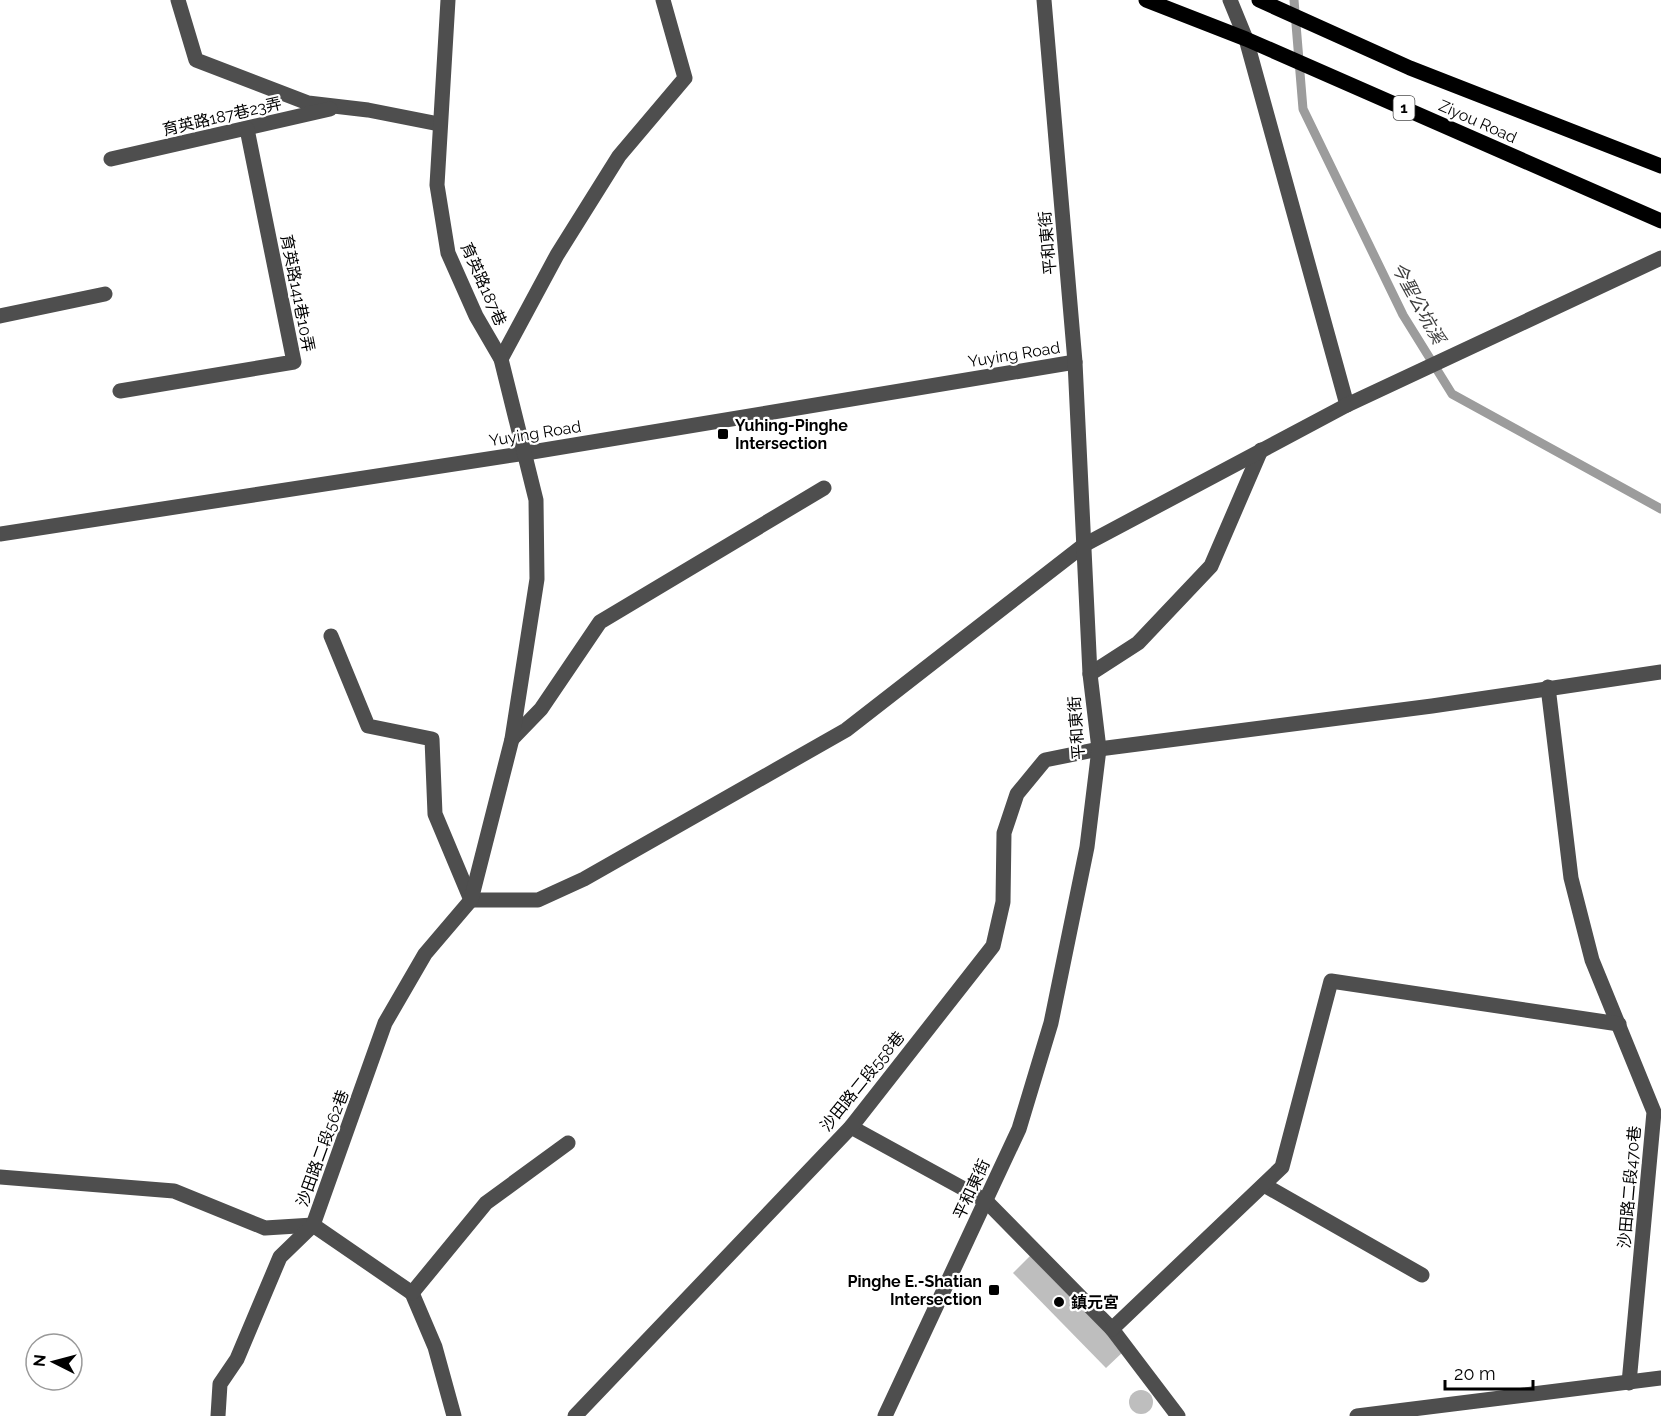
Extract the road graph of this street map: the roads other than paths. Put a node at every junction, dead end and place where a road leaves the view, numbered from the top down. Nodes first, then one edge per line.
1 (178, 0) edge
2 (448, 0) edge
3 (663, 0) edge
4 (1044, 0) edge
5 (1146, 0) edge
6 (1230, 0) edge
7 (1259, 0) edge
8 (1246, 39) junction
9 (342, 107) junction
10 (439, 124) junction
11 (247, 129) junction
12 (111, 159) dead end
13 (1661, 166) edge
14 (1661, 221) edge
15 (1661, 258) edge
16 (105, 294) dead end
17 (0, 316) edge
18 (501, 359) junction
19 (1075, 362) junction
20 (120, 391) dead end
21 (1347, 405) junction
22 (1261, 450) junction
23 (525, 453) junction
24 (824, 488) dead end
25 (0, 534) edge
26 (1084, 545) junction
27 (331, 636) dead end
28 (1661, 672) edge
29 (1090, 674) junction
30 (1548, 687) junction
31 (512, 739) junction
32 (1099, 749) junction
33 (471, 900) junction
34 (1619, 1023) junction
35 (1654, 1090) edge
36 (851, 1127) junction
37 (568, 1143) dead end
38 (0, 1177) edge
39 (1264, 1185) junction
40 (986, 1200) junction
41 (313, 1226) junction
42 (1422, 1275) dead end
43 (412, 1293) junction
44 (1112, 1329) junction
45 (1661, 1378) edge
46 (1629, 1383) junction
47 (218, 1416) edge
48 (454, 1416) edge
49 (575, 1416) edge
50 (885, 1416) edge
51 (1178, 1416) edge
52 (1357, 1416) edge

1 - 9 street, 育英路187巷23弄
2 - 10 street, 育英路187巷
3 - 18 street
4 - 19 street, 平和東街
5 - 8 main road, Ziyou Road / 1
6 - 8 street
7 - 13 main road, Ziyou Road / 1
8 - 14 main road, Ziyou Road / 1
8 - 21 street
9 - 10 street, 育英路187巷23弄
9 - 11 street, 育英路187巷23弄
10 - 18 street, 育英路187巷
11 - 12 street, 育英路187巷23弄
11 - 20 street, 育英路141巷10弄
15 - 21 street
16 - 17 street
18 - 23 street, 育英路187巷
19 - 23 street, Yuying Road
19 - 26 street, 平和東街
21 - 22 street
22 - 26 street
22 - 29 street
23 - 25 street, Yuying Road
23 - 31 street, 育英路187巷
24 - 31 street
26 - 29 street, 平和東街
26 - 33 street
27 - 33 street
28 - 30 street, 沙田路二段558巷
29 - 32 street, 平和東街
30 - 32 street, 沙田路二段558巷
30 - 34 street, 沙田路二段470巷
31 - 33 street, 育英路187巷
32 - 36 street, 沙田路二段558巷
32 - 40 street, 平和東街
33 - 41 street, 沙田路二段562巷
34 - 35 street, 沙田路二段470巷
34 - 39 street
35 - 46 street, 沙田路二段470巷
36 - 40 street
36 - 49 street, 沙田路二段558巷
37 - 43 street
38 - 41 street
39 - 42 street
39 - 44 street
40 - 44 street
40 - 50 street, 平和東街
41 - 43 street, 沙田路二段562巷
41 - 47 street
43 - 48 street
44 - 51 street
45 - 46 street
46 - 52 street

